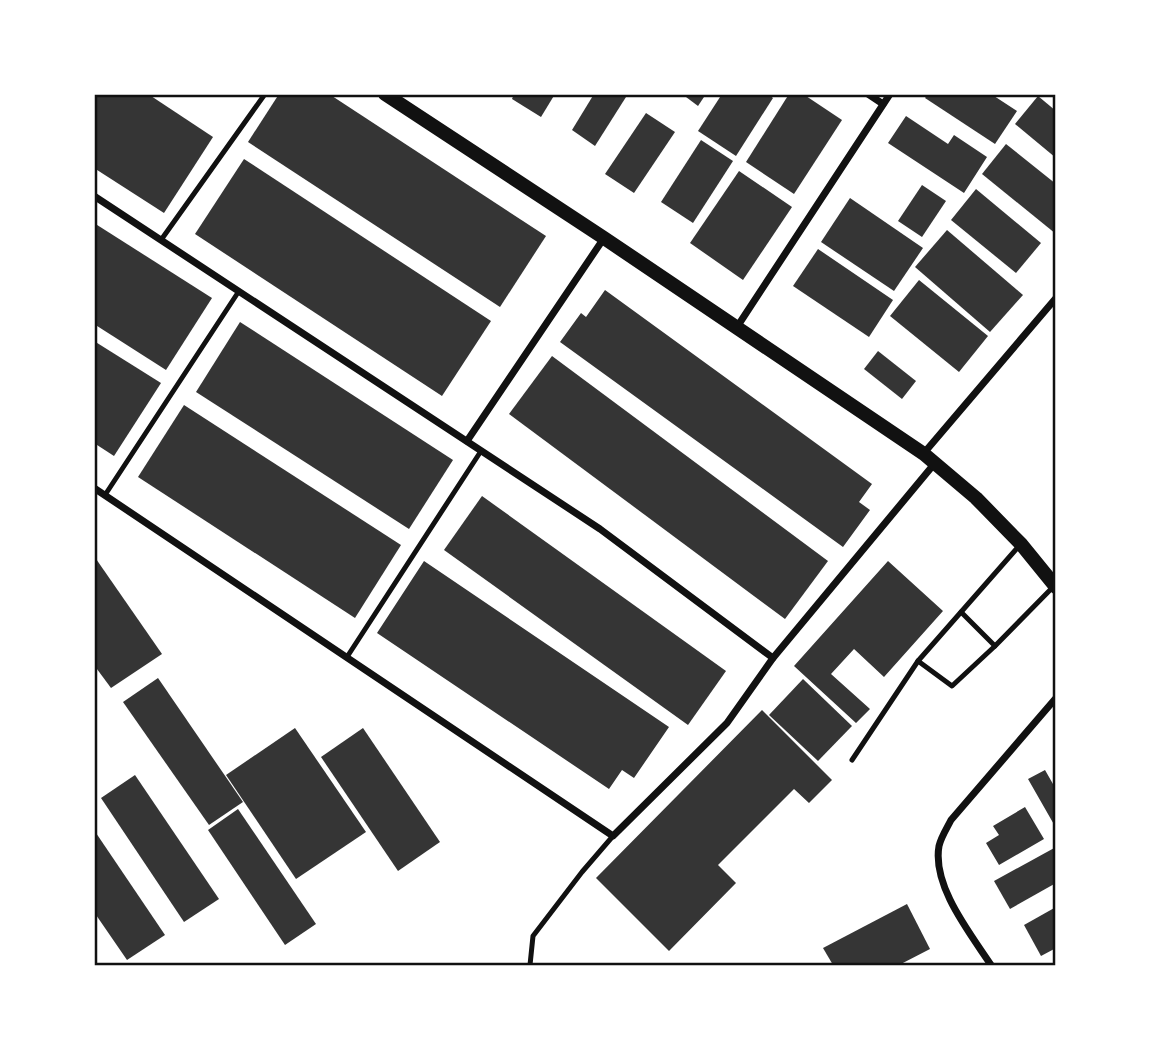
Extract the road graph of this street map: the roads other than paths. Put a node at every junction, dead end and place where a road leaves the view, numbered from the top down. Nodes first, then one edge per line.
1 (265, 94) edge
2 (385, 94) edge
3 (868, 94) edge
4 (890, 94) edge
5 (883, 104) junction
6 (94, 196) edge
7 (604, 238) junction
8 (161, 240) junction
9 (239, 291) junction
10 (1055, 298) edge
11 (737, 327) junction
12 (467, 441) junction
13 (481, 451) junction
14 (929, 459) junction
15 (94, 488) edge
16 (105, 495) junction
17 (1021, 544) junction
18 (1055, 585) edge
19 (961, 612) junction
20 (995, 646) junction
21 (346, 657) junction
22 (773, 658) junction
23 (918, 660) junction
24 (1055, 698) edge
25 (852, 760) dead end
26 (613, 836) junction
27 (530, 965) edge
28 (990, 965) edge

1 - 8 lane
2 - 7 main road
3 - 5 street
4 - 5 street
5 - 11 street
6 - 8 street
7 - 11 main road
7 - 12 street
8 - 9 street
9 - 12 street
9 - 16 lane
10 - 14 street
11 - 14 main road
12 - 13 street
13 - 21 lane
13 - 22 street
14 - 17 main road
14 - 22 street
15 - 16 street
16 - 21 street
17 - 18 main road
17 - 19 lane
18 - 20 lane
19 - 20 lane
19 - 23 lane
20 - 23 lane
21 - 26 street
22 - 26 street
23 - 25 lane
24 - 28 street
26 - 27 lane

